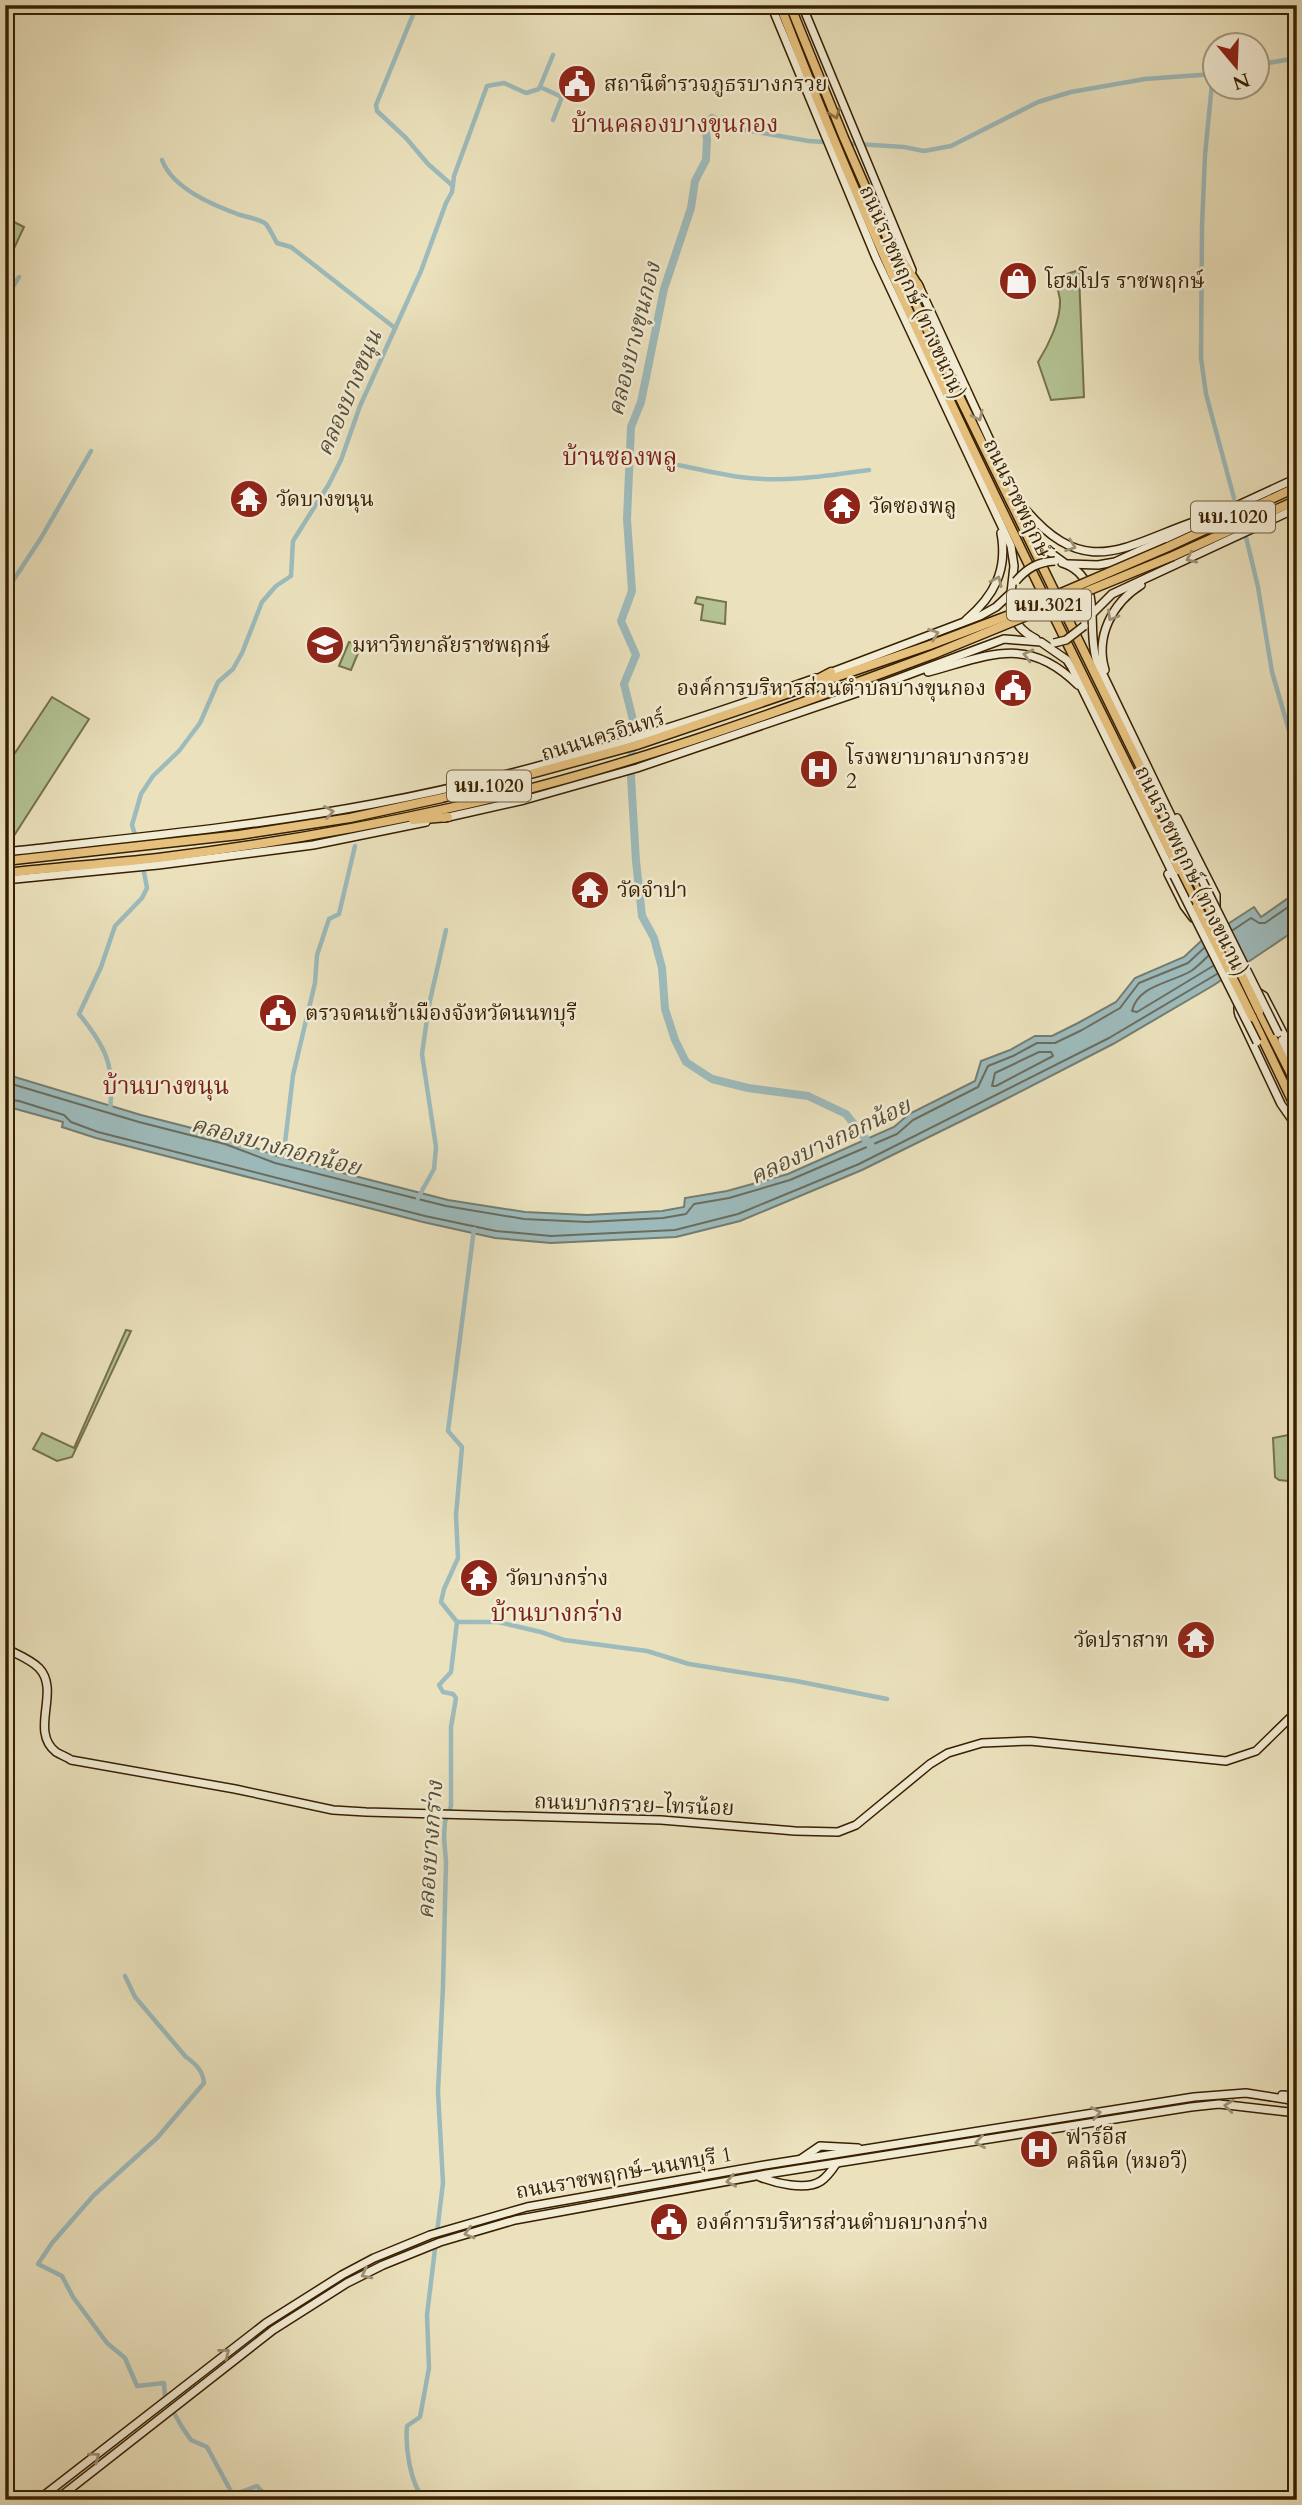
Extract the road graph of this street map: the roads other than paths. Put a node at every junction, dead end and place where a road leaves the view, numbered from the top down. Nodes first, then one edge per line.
1 (772, 5) edge
2 (780, 5) edge
3 (790, 5) edge
4 (802, 5) edge
5 (789, 30) junction
6 (829, 138) junction
7 (834, 150) junction
8 (893, 252) junction
9 (919, 287) junction
10 (903, 300) junction
11 (910, 333) junction
12 (1297, 478) edge
13 (1297, 487) edge
14 (1297, 500) edge
15 (1020, 503) junction
16 (1231, 508) junction
17 (1297, 508) edge
18 (1000, 525) junction
19 (1115, 562) junction
20 (1066, 564) junction
21 (1162, 571) junction
22 (1124, 589) junction
23 (1011, 593) junction
24 (980, 616) junction
25 (1091, 616) junction
26 (961, 624) junction
27 (997, 641) junction
28 (1041, 642) junction
29 (932, 650) junction
30 (831, 673) junction
31 (886, 683) junction
32 (1110, 687) junction
33 (1084, 691) junction
34 (788, 695) junction
35 (637, 741) junction
36 (627, 744) junction
37 (1161, 794) junction
38 (375, 804) junction
39 (1144, 816) junction
40 (449, 817) junction
41 (350, 818) junction
42 (385, 821) junction
43 (137, 843) junction
44 (5, 852) edge
45 (5, 860) edge
46 (144, 863) junction
47 (5, 873) edge
48 (5, 880) edge
49 (1297, 1060) edge
50 (1297, 1073) edge
51 (1297, 1086) edge
52 (1297, 1111) edge
53 (1297, 1126) edge
54 (5, 1648) edge
55 (1297, 1711) edge
56 (1247, 2093) junction
57 (1297, 2096) edge
58 (1297, 2101) edge
59 (1297, 2113) edge
60 (837, 2164) junction
61 (757, 2176) junction
62 (38, 2500) edge
63 (57, 2500) edge

1 - 5 main road
1 - 6 main road, นบ.3021
2 - 5 main road, ถนนราชพฤกษ์ / นบ.3021
3 -> 8 main road, ถนนราชพฤกษ์ / นบ.3021
4 - 9 main road, ถนนราชพฤกษ์ (ทางขนาน) / นบ.3021
5 - 6 main road, ถนนราชพฤกษ์ / นบ.3021
6 - 7 main road, ถนนราชพฤกษ์ / นบ.3021
7 - 10 main road, ถนนราชพฤกษ์ / นบ.3021
7 - 11 main road, ถนนราชพฤกษ์ (ทางขนาน) / นบ.3021
8 - 9 main road
8 - 51 main road, ถนนราชพฤกษ์ / นบ.3021, bridge
9 -> 15 main road, ถนนราชพฤกษ์ (ทางขนาน) / นบ.3021
10 - 11 main road
10 - 52 main road, ถนนราชพฤกษ์ / นบ.3021, bridge
11 - 18 main road, ถนนราชพฤกษ์ (ทางขนาน) / นบ.3021
12 - 16 main road, นบ.1020
13 - 29 main road, ถนนนครอินทร์ / นบ.1020, bridge
14 - 29 main road, ถนนนครอินทร์ / นบ.1020, bridge
15 -> 16 main road
15 - 20 main road, ถนนราชพฤกษ์ (ทางขนาน) / นบ.3021
16 - 19 main road, นบ.1020
17 -> 21 main road, นบ.1020
18 - 23 main road, ถนนราชพฤกษ์ (ทางขนาน) / นบ.3021
26 -> 18 main road
19 - 20 main road, นบ.1020
19 - 22 main road
20 - 23 main road, bridge
20 - 25 main road
21 - 22 main road, นบ.1020
21 -> 32 main road
22 - 25 main road, นบ.1020
23 - 24 main road, ถนนนครอินทร์ / นบ.1020
23 - 28 main road
24 - 26 main road, ถนนนครอินทร์ / นบ.1020
24 - 27 main road
25 - 28 main road, bridge
25 - 32 main road, ถนนราชพฤกษ์ (ทางขนาน) / นบ.3021
30 -> 26 main road, ถนนนครอินทร์ / นบ.1020
27 - 28 main road, ถนนนครอินทร์ / นบ.1020
27 - 31 main road, ถนนนครอินทร์ / นบ.1020
28 - 33 main road, ถนนราชพฤกษ์ (ทางขนาน) / นบ.3021
29 - 34 main road, ถนนนครอินทร์ / นบ.1020
29 - 42 main road, ถนนนครอินทร์ / นบ.1020
30 - 34 main road
30 - 35 main road, ถนนนครอินทร์ / นบ.1020
33 -> 31 main road
31 - 40 main road, ถนนนครอินทร์ / นบ.1020
32 - 37 main road, ถนนราชพฤกษ์ (ทางขนาน) / นบ.3021
33 - 39 main road, ถนนราชพฤกษ์ (ทางขนาน) / นบ.3021
34 - 35 main road, ถนนนครอินทร์ / นบ.1020
35 - 36 main road, ถนนนครอินทร์ / นบ.1020
36 - 38 main road, ถนนนครอินทร์ / นบ.1020
36 - 41 main road, ถนนนครอินทร์ / นบ.1020
37 - 39 main road
37 - 50 main road, ถนนราชพฤกษ์ (ทางขนาน) / นบ.3021, bridge
38 - 41 main road
43 -> 38 main road, ถนนนครอินทร์ / นบ.1020
39 - 53 main road, ถนนราชพฤกษ์ (ทางขนาน) / นบ.3021, bridge
40 - 42 main road
40 - 46 main road, ถนนนครอินทร์ / นบ.1020
41 - 43 main road, ถนนนครอินทร์ / นบ.1020
42 - 46 main road, ถนนนครอินทร์ / นบ.1020
43 - 44 main road, ถนนนครอินทร์ / นบ.1020
43 - 45 main road, ถนนนครอินทร์ / นบ.1020
46 - 47 main road, ถนนนครอินทร์ / นบ.1020
46 - 48 main road, ถนนนครอินทร์ / นบ.1020
49 - 53 main road
54 - 55 main road, ถนนบางกรวย-ไทรน้อย
56 - 57 main road
56 - 58 main road, ถนนราชพฤกษ์-นนทบุรี 1
62 -> 56 main road, ถนนราชพฤกษ์-นนทบุรี 1
59 -> 60 main road, ถนนราชพฤกษ์-นนทบุรี 1
60 - 61 main road, ถนนราชพฤกษ์-นนทบุรี 1
60 - 61 main road
61 -> 63 main road, ถนนราชพฤกษ์-นนทบุรี 1

